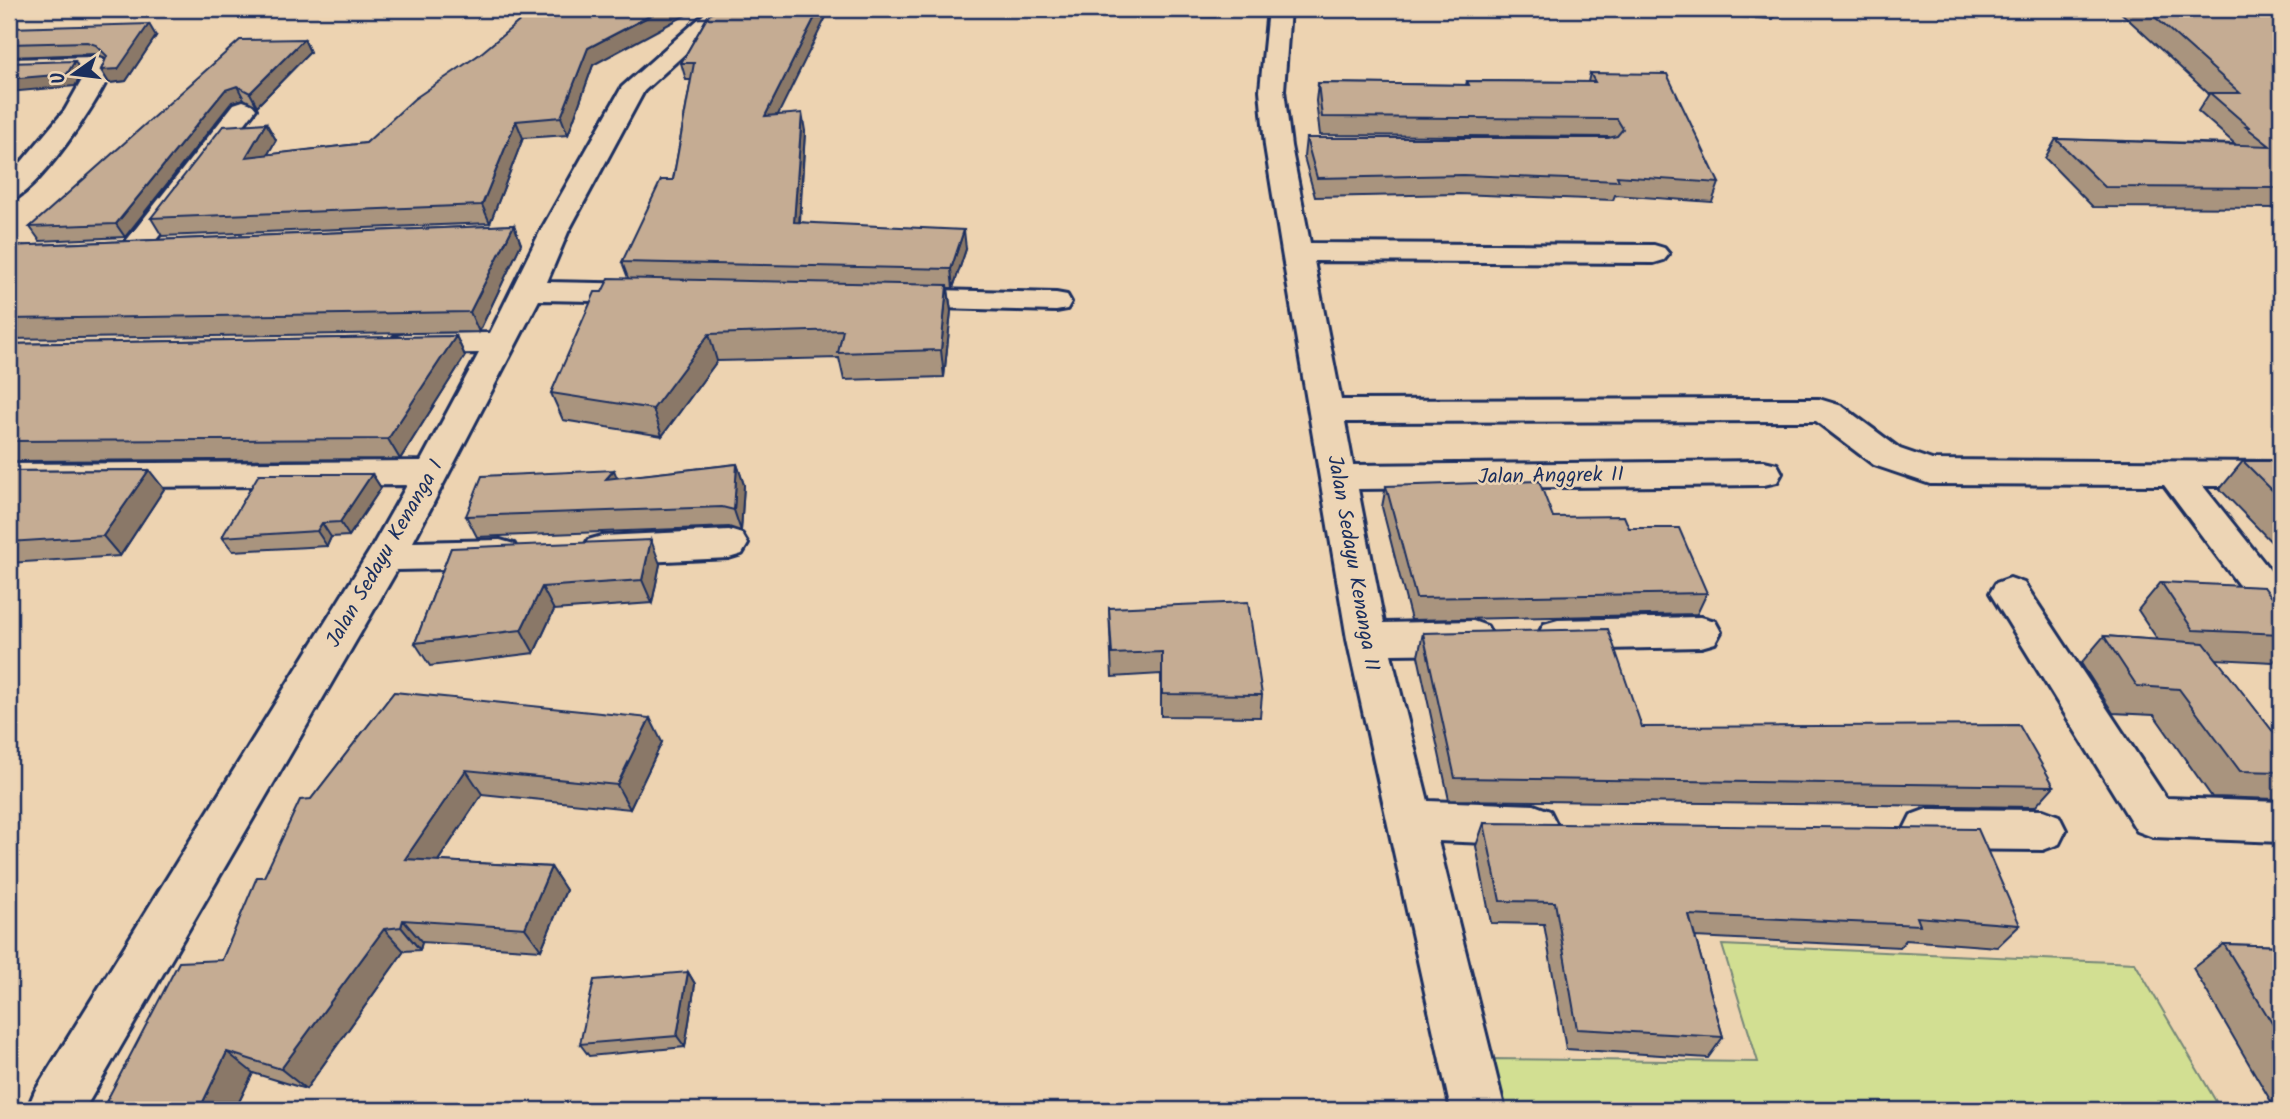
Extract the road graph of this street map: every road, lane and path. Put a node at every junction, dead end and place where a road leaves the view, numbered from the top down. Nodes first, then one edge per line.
1 (723, 9) edge
2 (1279, 9) edge
3 (9, 66) edge
4 (243, 109) dead end
5 (44, 153) junction
6 (9, 155) edge
7 (9, 193) edge
8 (177, 245) edge
9 (1297, 252) junction
10 (1654, 254) dead end
11 (528, 290) junction
12 (681, 294) edge
13 (875, 298) edge
14 (1056, 302) dead end
15 (501, 343) junction
16 (378, 345) edge
17 (1326, 411) junction
18 (432, 473) junction
19 (1764, 473) dead end
20 (2281, 474) edge
21 (2175, 475) junction
22 (9, 476) edge
23 (1339, 477) junction
24 (729, 544) dead end
25 (386, 556) junction
26 (2010, 593) dead end
27 (2281, 611) edge
28 (1701, 632) dead end
29 (1367, 639) junction
30 (1410, 820) junction
31 (2281, 822) edge
32 (1571, 825) edge
33 (1890, 828) edge
34 (2043, 830) dead end
35 (54, 1110) edge
36 (1478, 1110) edge

1 - 11 street, Jalan Sedayu Kenanga I
2 - 9 street, Jalan Sedayu Kenanga II
3 - 5 street
4 - 8 street
5 - 6 street
5 - 7 street
9 - 10 street
9 - 17 street, Jalan Sedayu Kenanga II
11 - 12 street
11 - 15 street, Jalan Sedayu Kenanga I
13 - 14 street
15 - 16 street
15 - 18 street, Jalan Sedayu Kenanga I
17 - 21 street
17 - 23 street, Jalan Sedayu Kenanga II
18 - 22 street
18 - 25 street, Jalan Sedayu Kenanga I
19 - 23 street, Jalan Anggrek II
20 - 21 street
21 - 27 street
23 - 29 street, Jalan Sedayu Kenanga II
24 - 25 street
25 - 35 street, Jalan Sedayu Kenanga I
26 - 31 street
28 - 29 street
29 - 30 street, Jalan Sedayu Kenanga II
30 - 32 street
30 - 36 street, Jalan Sedayu Kenanga II
33 - 34 street

